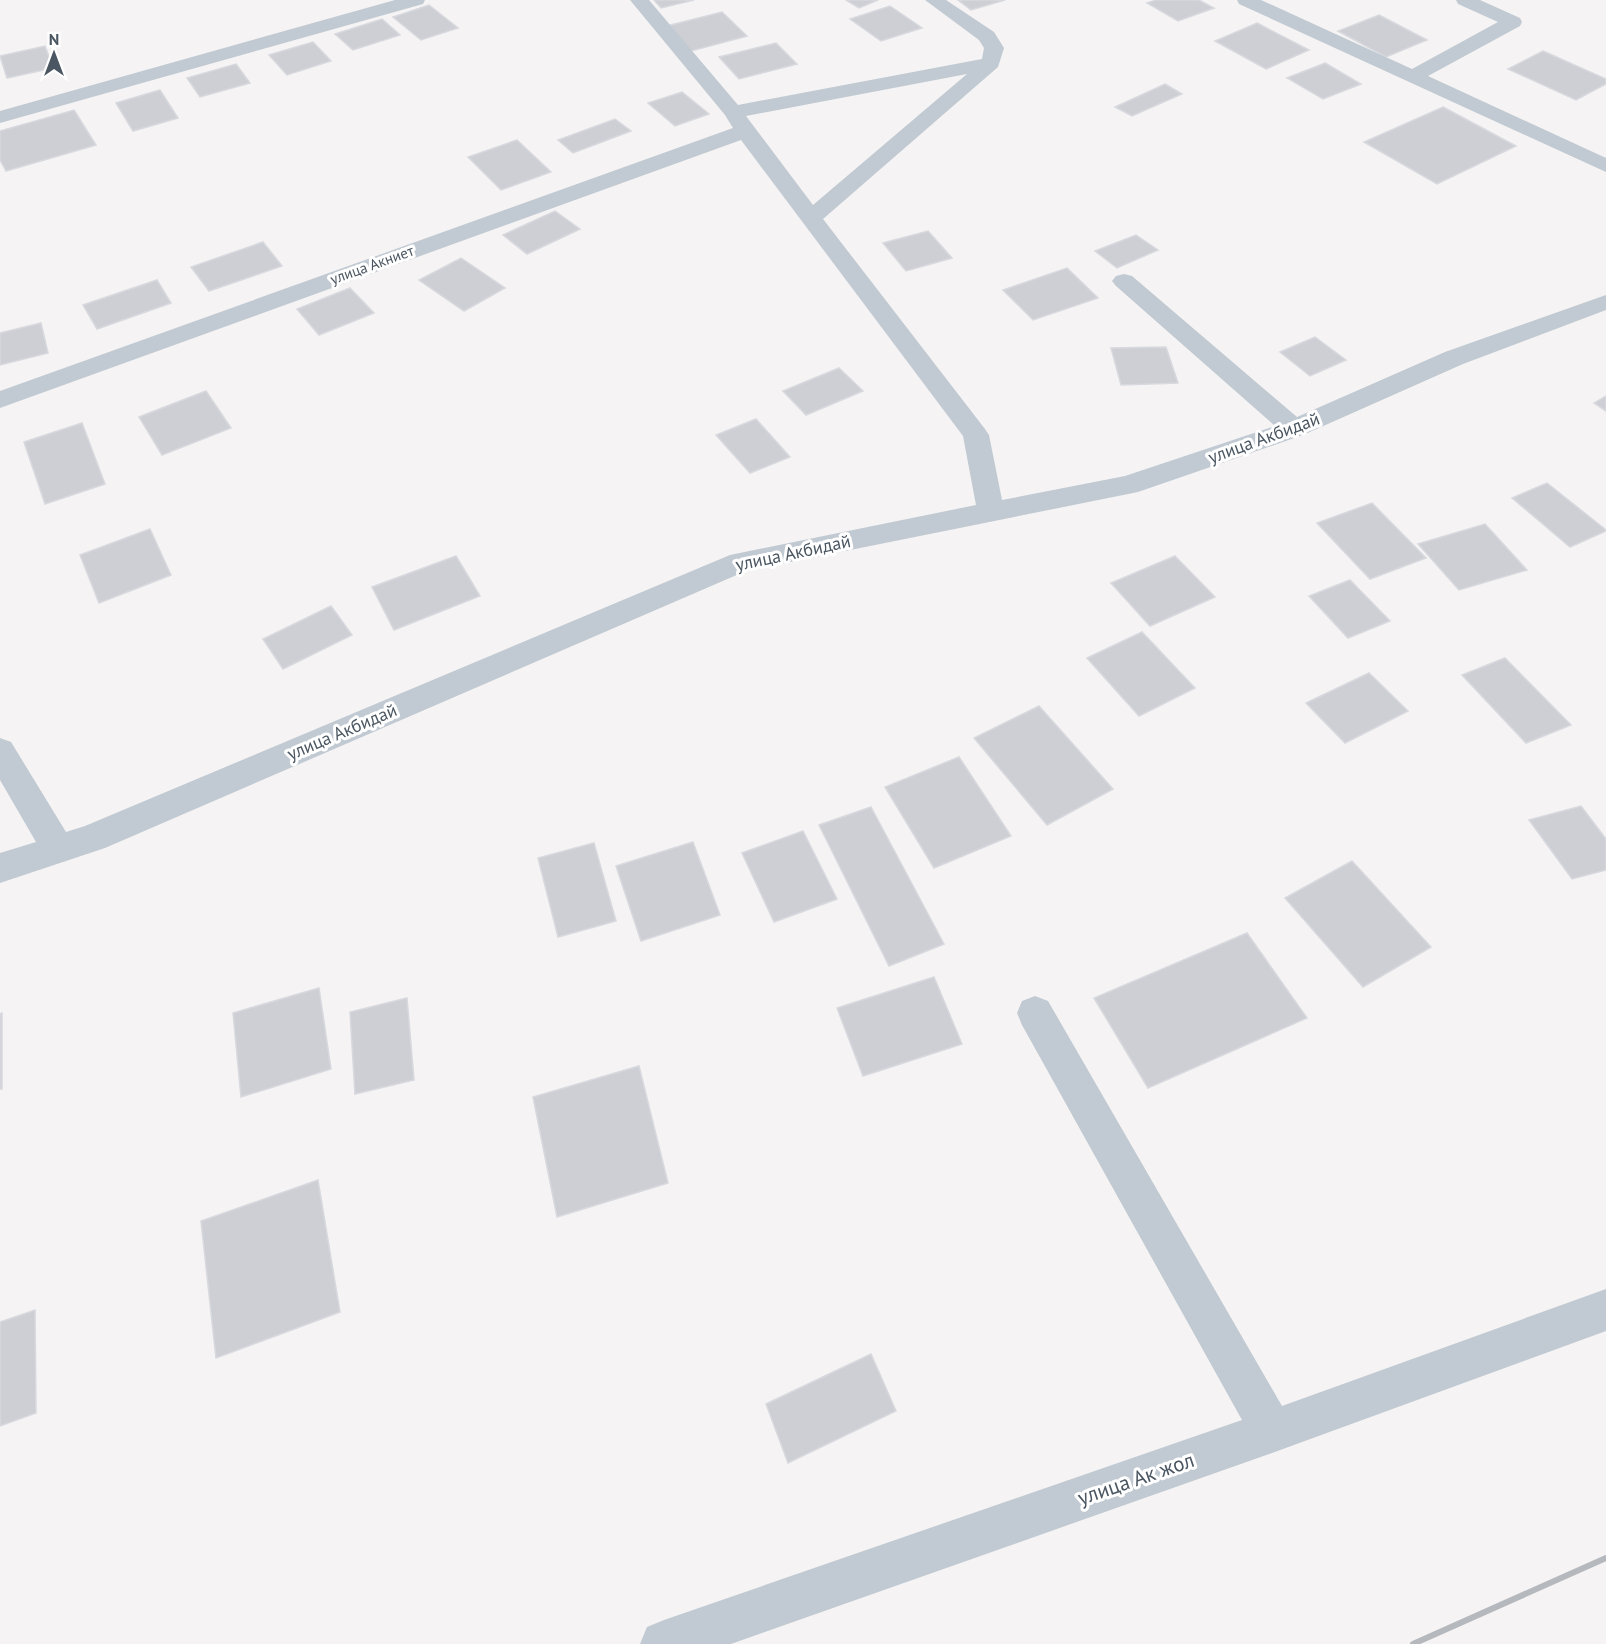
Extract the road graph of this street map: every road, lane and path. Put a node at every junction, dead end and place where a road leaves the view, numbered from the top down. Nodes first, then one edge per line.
1 (416, 0) edge
2 (639, 0) edge
3 (934, 0) edge
4 (1246, 0) edge
5 (1465, 0) edge
6 (992, 63) junction
7 (1412, 77) junction
8 (0, 117) edge
9 (739, 121) junction
10 (1606, 166) edge
11 (811, 218) junction
12 (1124, 281) dead end
13 (1606, 303) edge
14 (0, 400) edge
15 (1294, 429) junction
16 (991, 513) junction
17 (0, 751) edge
18 (58, 849) junction
19 (0, 868) edge
20 (1035, 1013) dead end
21 (1606, 1310) edge
22 (1272, 1431) junction
23 (664, 1644) edge

1 - 8 street
2 - 9 street
3 - 6 street
4 - 7 street
5 - 7 street
6 - 9 street, улица Акниет
6 - 11 street
7 - 10 street
9 - 11 street
9 - 14 street, улица Акниет
11 - 16 street
12 - 15 street
13 - 15 street, улица Акбидай
15 - 16 street, улица Акбидай
16 - 18 street, улица Акбидай
17 - 18 street
18 - 19 street, улица Акбидай
20 - 22 street
21 - 22 street, улица Ак жол
22 - 23 street, улица Ак жол

